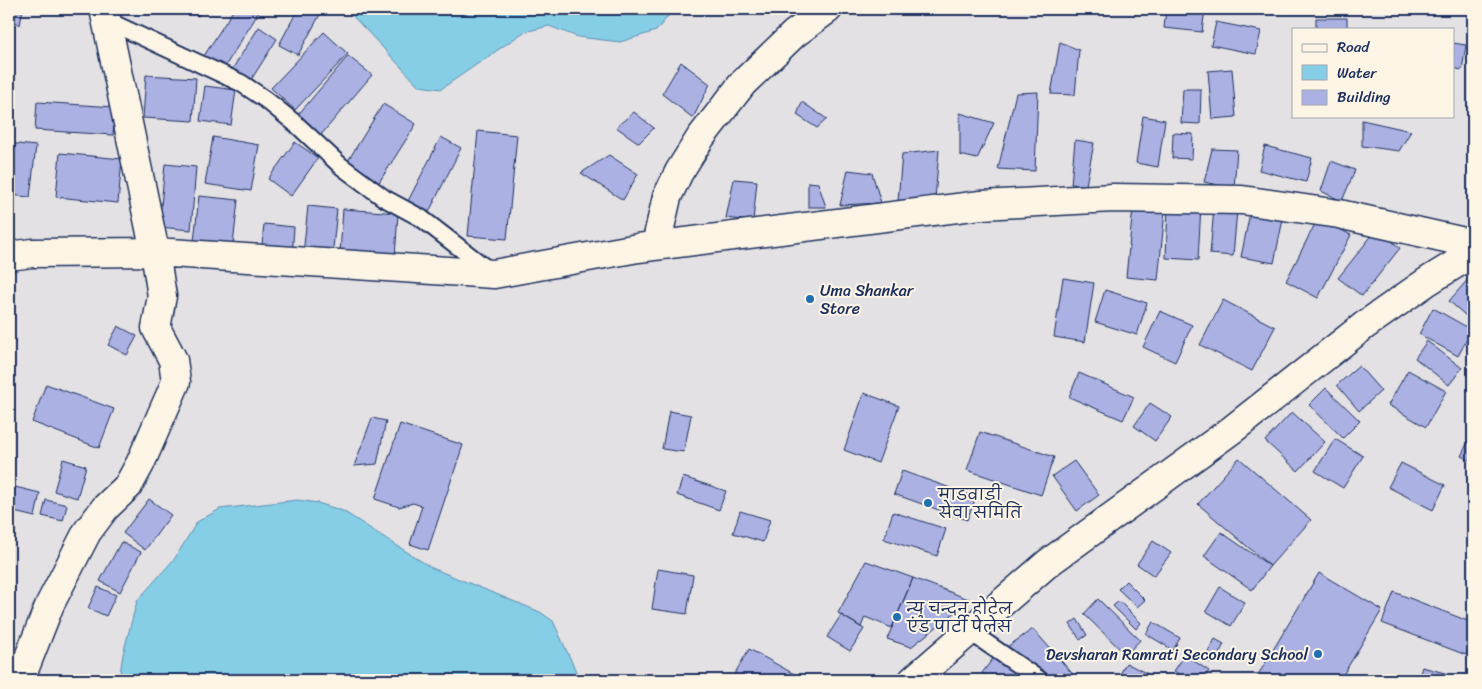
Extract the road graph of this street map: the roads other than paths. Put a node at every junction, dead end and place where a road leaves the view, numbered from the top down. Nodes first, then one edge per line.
1 (828, 9) edge
2 (105, 14) edge
3 (1473, 244) edge
4 (656, 245) junction
5 (155, 252) junction
6 (1473, 253) edge
7 (9, 256) edge
8 (494, 274) junction
9 (969, 631) junction
10 (20, 680) edge
11 (912, 680) edge
12 (1040, 680) edge

1 - 4 street
2 - 5 street
2 - 8 lane
3 - 4 street
4 - 8 street
5 - 7 street
5 - 8 street
5 - 10 street
6 - 9 street
9 - 11 street
9 - 12 lane

